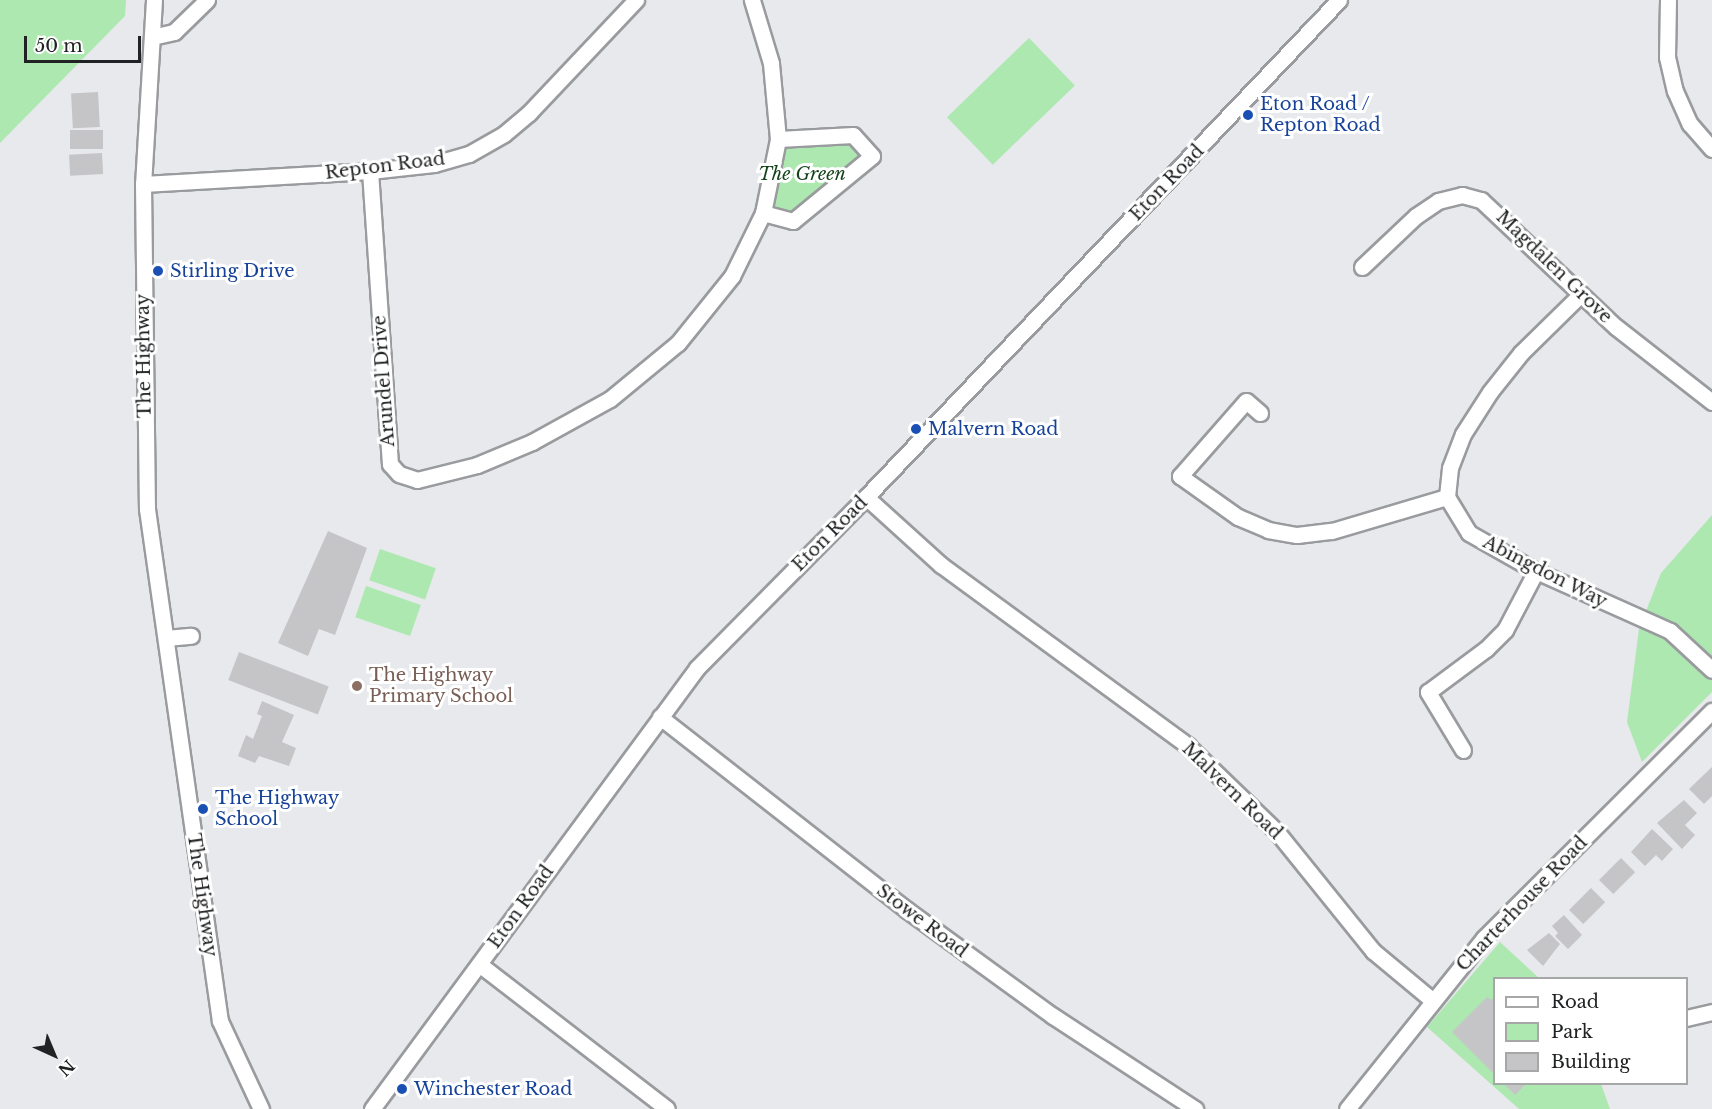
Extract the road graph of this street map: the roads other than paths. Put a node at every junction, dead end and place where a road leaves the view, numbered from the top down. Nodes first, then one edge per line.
1 (154, 0) edge
2 (207, 0) edge
3 (636, 0) edge
4 (752, 0) edge
5 (1339, 0) edge
6 (1668, 0) edge
7 (152, 37) junction
8 (778, 139) junction
9 (1712, 148) edge
10 (370, 171) junction
11 (144, 184) junction
12 (763, 213) junction
13 (1362, 267) dead end
14 (1580, 295) junction
15 (1712, 402) edge
16 (1260, 413) dead end
17 (866, 497) junction
18 (1448, 497) junction
19 (1536, 571) junction
20 (191, 636) dead end
21 (166, 638) junction
22 (1712, 670) edge
23 (1712, 711) edge
24 (660, 717) junction
25 (1462, 750) dead end
26 (479, 964) junction
27 (1432, 1000) junction
28 (1712, 1012) edge
29 (1688, 1018) edge
30 (378, 1107) edge
31 (261, 1109) edge
32 (667, 1109) edge
33 (1195, 1109) edge
34 (1347, 1109) edge

1 - 7 street, The Highway
2 - 7 street
3 - 10 street, Repton Road
4 - 8 street, Arundel Drive
5 - 17 street, Eton Road
6 - 9 street
7 - 11 street, The Highway
8 - 12 street, Arundel Drive
8 - 12 street
10 - 11 street, Repton Road
10 - 12 street, Arundel Drive
11 - 21 street, The Highway
13 - 14 street, Magdalen Grove
14 - 15 street, Magdalen Grove
14 - 18 street
16 - 18 street
17 - 24 street, Eton Road
17 - 27 street, Malvern Road
18 - 19 street, Abingdon Way
19 - 22 street, Abingdon Way
19 - 25 street
20 - 21 street
21 - 31 street, The Highway
23 - 27 street, Charterhouse Road
24 - 26 street, Eton Road
24 - 33 street, Stowe Road
26 - 30 street, Eton Road
26 - 32 street
27 - 34 street, Charterhouse Road
28 - 29 street

